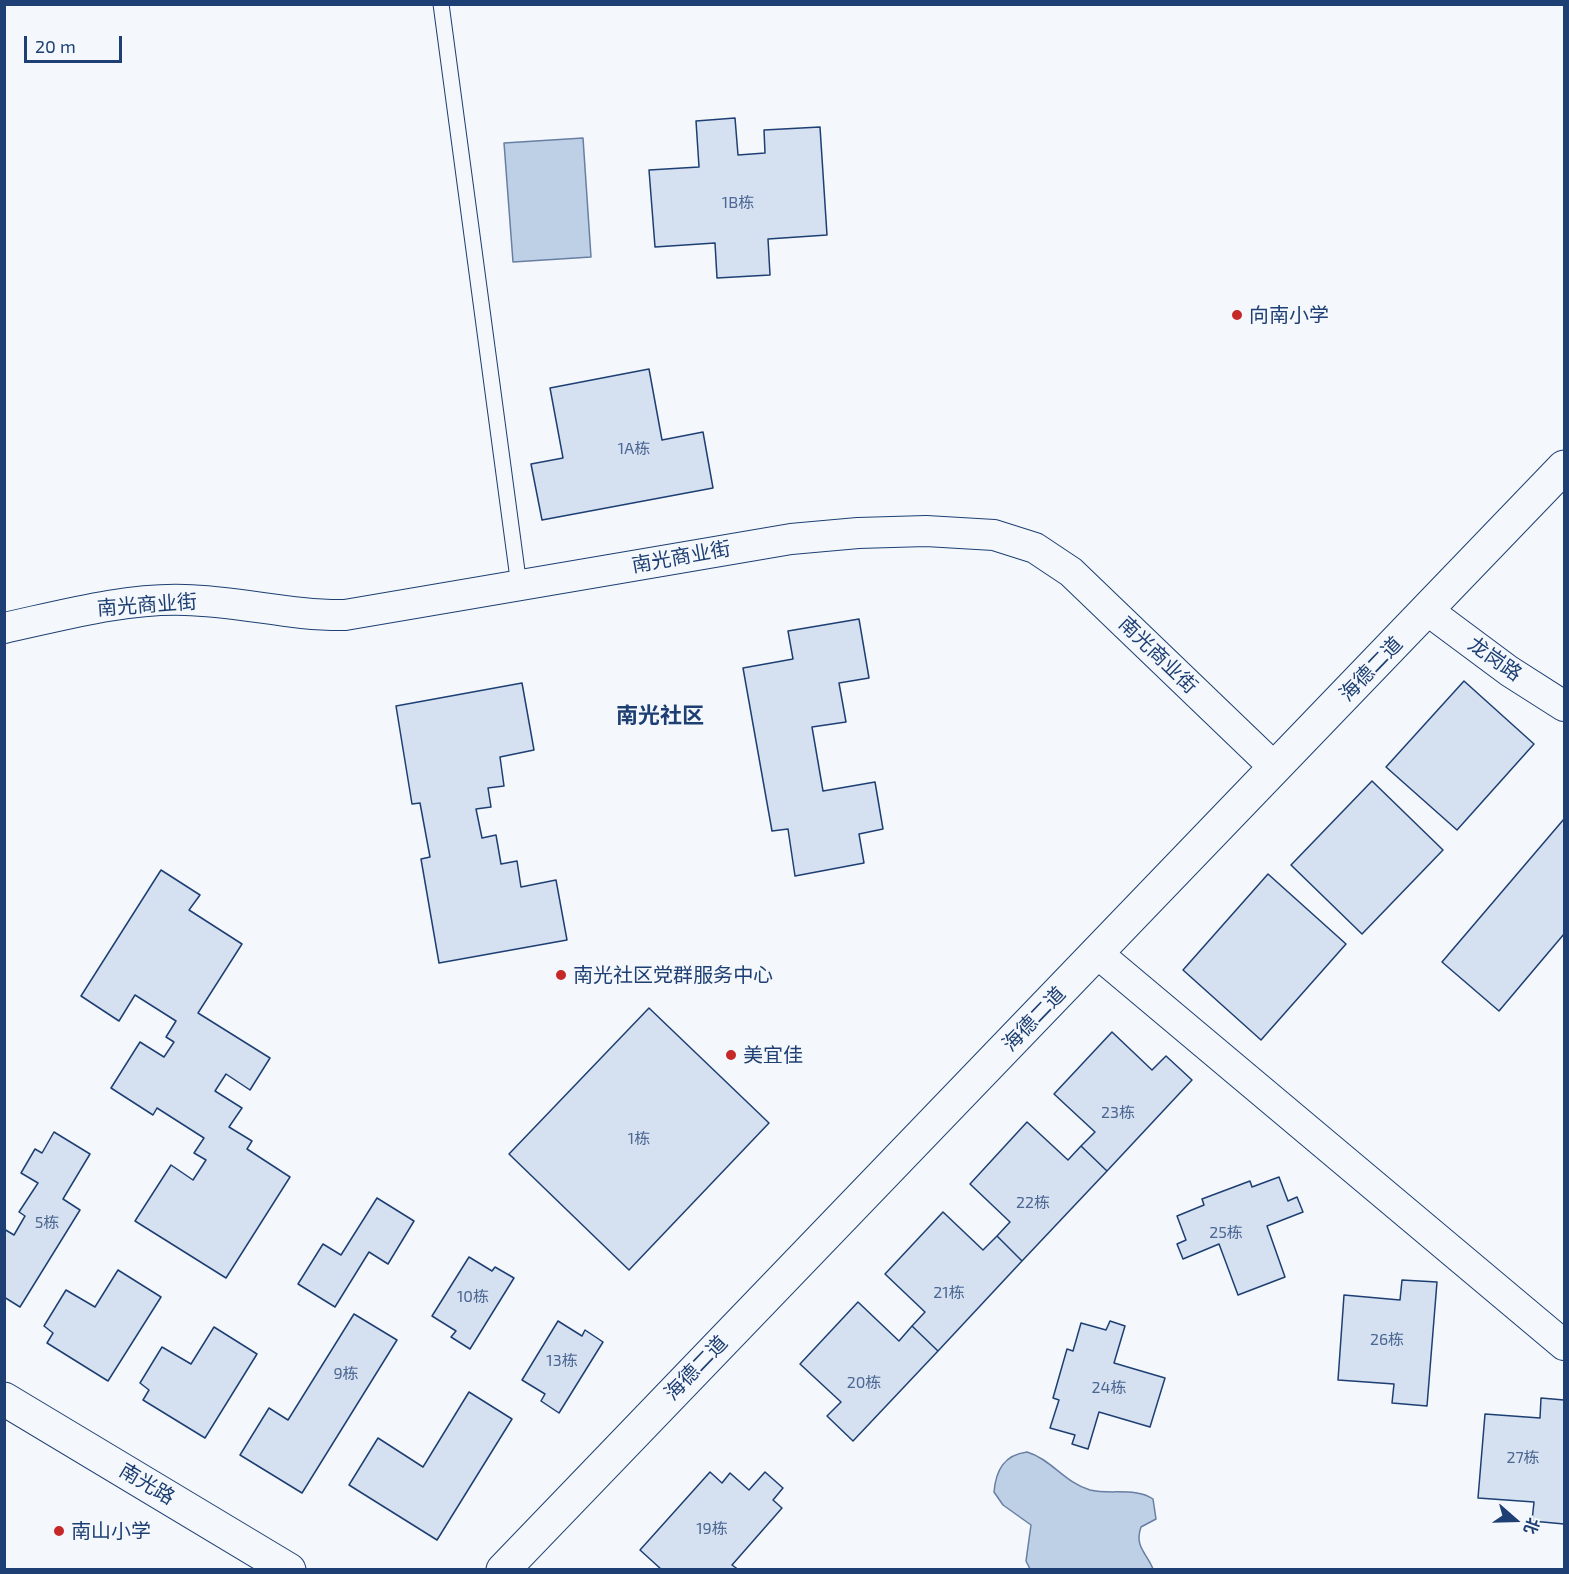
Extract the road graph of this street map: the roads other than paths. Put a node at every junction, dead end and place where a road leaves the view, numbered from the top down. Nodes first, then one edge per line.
1 (441, 4) edge
2 (1564, 467) edge
3 (519, 586) junction
4 (1427, 610) junction
5 (4, 628) edge
6 (1564, 706) edge
7 (1275, 768) junction
8 (1097, 953) junction
9 (1564, 1345) edge
10 (4, 1399) edge
11 (289, 1569) edge
12 (502, 1569) edge

1 - 3 lane
2 - 4 street, 海德二道
3 - 5 street, 南光商业街
3 - 7 street, 南光商业街
4 - 6 street, 龙岗路
4 - 7 street, 海德二道
7 - 8 street, 海德二道
8 - 9 street
8 - 12 street, 海德二道
10 - 11 street, 南光路

